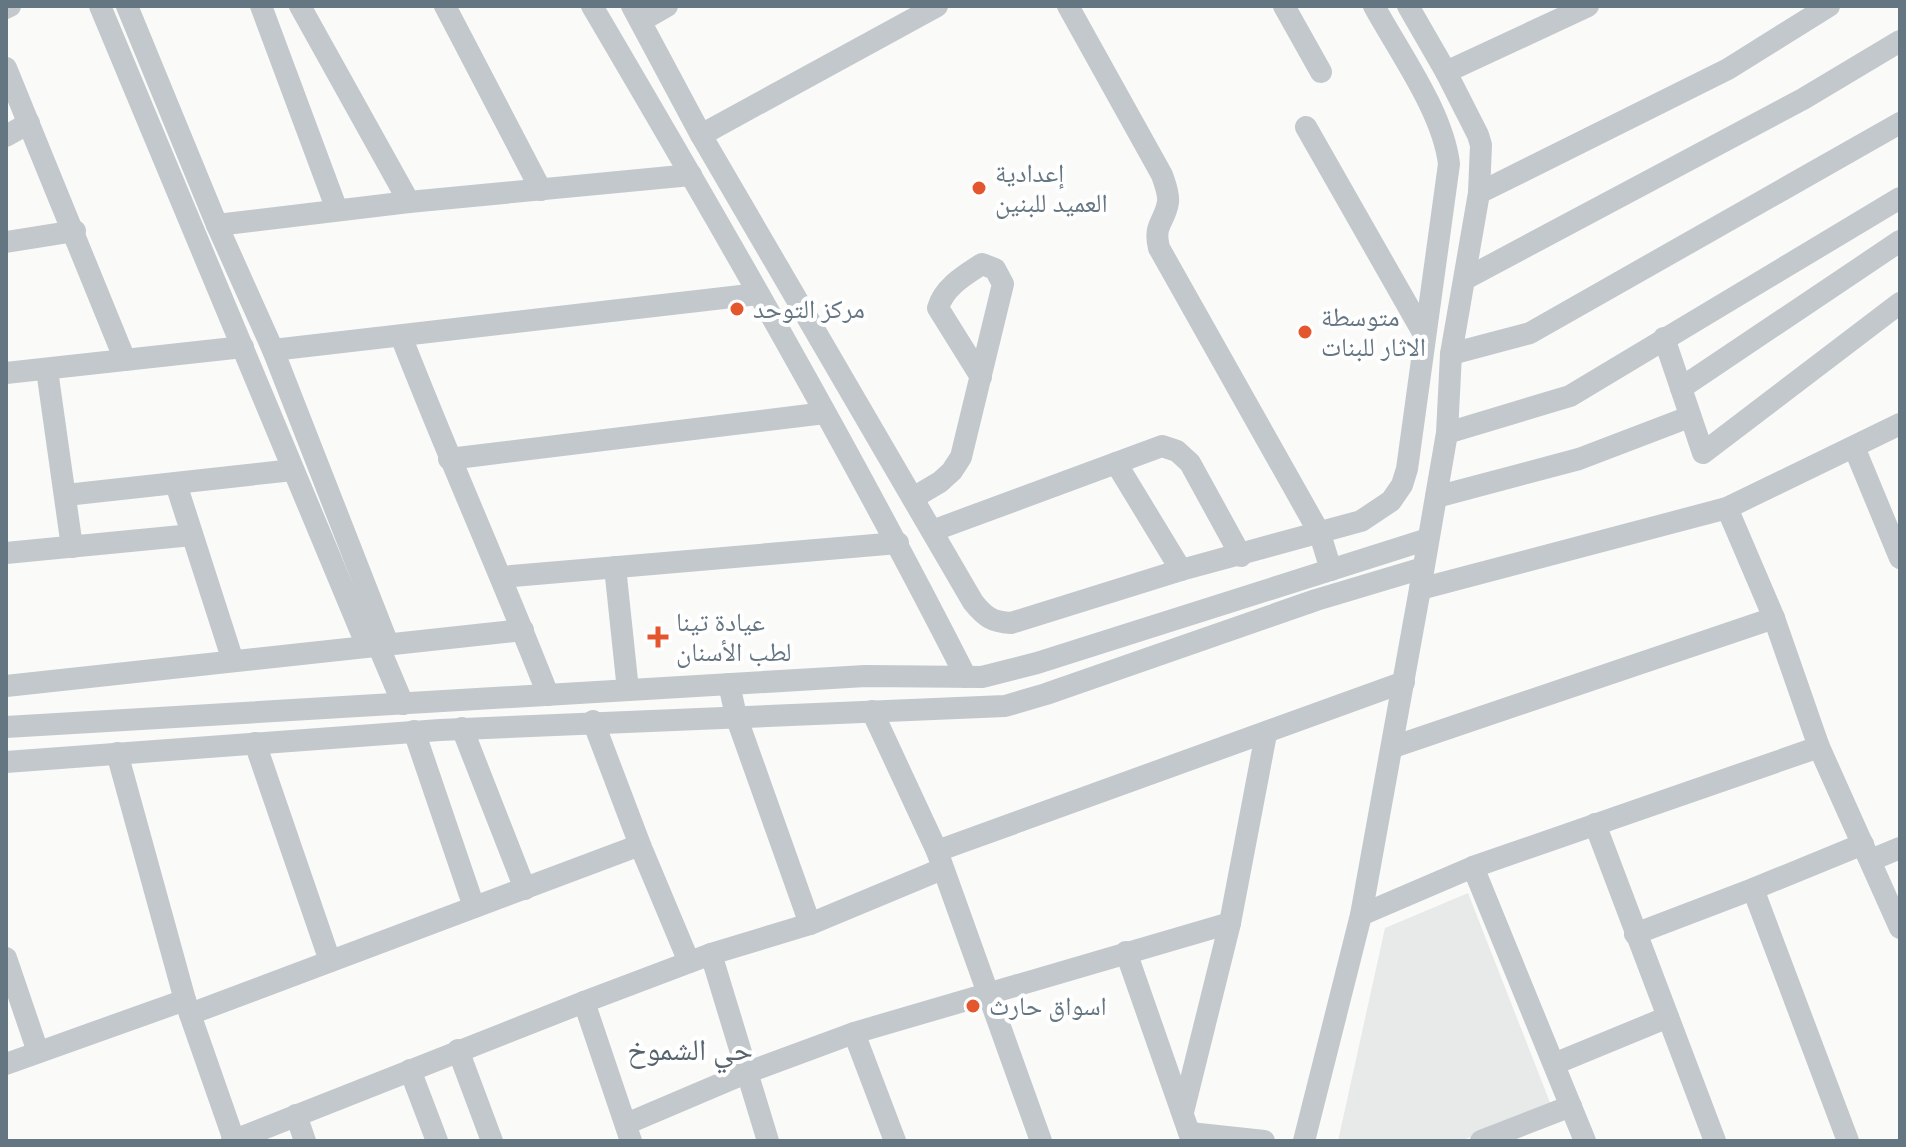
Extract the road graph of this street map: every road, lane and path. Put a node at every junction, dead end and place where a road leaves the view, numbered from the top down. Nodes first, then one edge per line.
1 (100, 6) edge
2 (127, 6) edge
3 (300, 6) edge
4 (445, 6) edge
5 (592, 6) edge
6 (667, 6) edge
7 (937, 6) edge
8 (1068, 6) edge
9 (1284, 6) edge
10 (1374, 6) edge
11 (1408, 6) edge
12 (1588, 6) edge
13 (1829, 6) edge
14 (266, 7) edge
15 (636, 14) edge
16 (1900, 41) edge
17 (6, 68) edge
18 (1321, 72) dead end
19 (1446, 72) junction
20 (29, 123) junction
21 (175, 123) junction
22 (1900, 123) edge
23 (1306, 127) dead end
24 (154, 135) junction
25 (701, 135) junction
26 (6, 136) edge
27 (691, 175) junction
28 (541, 190) junction
29 (1479, 193) junction
30 (1900, 198) edge
31 (409, 202) junction
32 (337, 210) junction
33 (217, 225) junction
34 (75, 231) junction
35 (1900, 241) edge
36 (6, 242) edge
37 (1465, 279) junction
38 (758, 294) junction
39 (1900, 303) edge
40 (401, 336) junction
41 (1425, 336) junction
42 (1664, 338) junction
43 (243, 347) junction
44 (273, 350) junction
45 (1451, 354) junction
46 (125, 360) junction
47 (47, 370) junction
48 (6, 373) edge
49 (981, 377) dead end
50 (1681, 388) junction
51 (296, 411) junction
52 (825, 413) junction
53 (1689, 417) junction
54 (273, 421) junction
55 (1900, 424) edge
56 (1447, 433) junction
57 (1854, 447) junction
58 (449, 459) junction
59 (1116, 463) junction
60 (293, 470) junction
61 (176, 484) junction
62 (66, 495) junction
63 (1436, 497) junction
64 (913, 498) junction
65 (1727, 508) junction
66 (932, 531) junction
67 (1320, 534) junction
68 (192, 535) junction
69 (1428, 539) junction
70 (898, 543) junction
71 (72, 547) junction
72 (6, 553) edge
73 (1241, 556) junction
74 (1900, 558) edge
75 (615, 567) junction
76 (1181, 570) junction
77 (1331, 570) junction
78 (501, 577) junction
79 (1422, 578) junction
80 (1774, 618) junction
81 (523, 630) junction
82 (378, 645) junction
83 (233, 661) junction
84 (966, 677) junction
85 (1404, 682) junction
86 (729, 684) junction
87 (6, 686) edge
88 (628, 690) junction
89 (548, 695) junction
90 (403, 704) junction
91 (872, 711) junction
92 (736, 716) junction
93 (593, 721) junction
94 (6, 727) edge
95 (462, 728) junction
96 (414, 731) junction
97 (1266, 734) junction
98 (255, 743) junction
99 (1393, 747) junction
100 (1819, 747) junction
101 (117, 753) junction
102 (6, 762) edge
103 (1595, 824) junction
104 (640, 845) junction
105 (1900, 848) edge
106 (1867, 852) junction
107 (940, 860) junction
108 (1473, 867) junction
109 (525, 889) junction
110 (1753, 889) junction
111 (474, 907) junction
112 (1361, 915) junction
113 (1230, 923) junction
114 (810, 924) junction
115 (1900, 928) edge
116 (1635, 934) junction
117 (1126, 952) junction
118 (711, 954) junction
119 (6, 958) edge
120 (330, 961) junction
121 (689, 962) junction
122 (986, 993) junction
123 (584, 1002) junction
124 (187, 1007) junction
125 (1668, 1017) junction
126 (854, 1033) junction
127 (458, 1050) junction
128 (38, 1052) junction
129 (6, 1064) edge
130 (1554, 1064) junction
131 (410, 1070) junction
132 (746, 1073) junction
133 (1571, 1106) junction
134 (296, 1115) junction
135 (1188, 1129) edge
136 (628, 1133) edge
137 (233, 1141) edge
138 (305, 1141) edge
139 (437, 1141) edge
140 (492, 1141) edge
141 (768, 1141) edge
142 (895, 1141) edge
143 (1041, 1141) edge
144 (1264, 1141) edge
145 (1304, 1141) edge
146 (1481, 1141) edge
147 (1585, 1141) edge
148 (1715, 1141) edge
149 (1848, 1141) edge

1 - 24 street
2 - 21 street
3 - 31 street
4 - 28 street
5 - 27 street
6 - 15 street
7 - 25 street
8 - 67 street
9 - 18 street
10 - 41 street
11 - 19 street
12 - 19 street
13 - 29 street
14 - 32 street
15 - 25 street
16 - 37 street
17 - 20 street
19 - 29 street
20 - 26 street
20 - 34 street
21 - 24 street
21 - 33 street
22 - 45 street
23 - 41 street
24 - 43 street
25 - 64 street
27 - 28 street
27 - 38 street
28 - 31 street
29 - 37 street
30 - 42 street
31 - 32 street
32 - 33 street
33 - 44 street
34 - 36 street
34 - 46 street
35 - 50 street
37 - 45 street
38 - 40 street
38 - 52 street
39 - 53 street
40 - 44 street
40 - 58 street
41 - 67 street
42 - 50 street
42 - 56 street
43 - 46 street
43 - 54 street
44 - 51 street
45 - 56 street
46 - 47 street
47 - 48 street
47 - 62 street
49 - 64 street
50 - 53 street
51 - 54 street
51 - 82 street
52 - 58 street
52 - 70 street
53 - 63 street
54 - 60 street
55 - 57 street
56 - 63 street
57 - 65 street
57 - 74 street
58 - 78 street
59 - 66 street
59 - 73 street
59 - 76 street
60 - 61 street
60 - 82 street
61 - 62 street
61 - 68 street
62 - 71 street
63 - 69 street
64 - 66 street
65 - 79 street
65 - 80 street
66 - 76 street
67 - 73 street
67 - 77 street
68 - 71 street
68 - 83 street
69 - 77 street
69 - 79 street
70 - 75 street
70 - 84 street
71 - 72 street
73 - 76 street
75 - 78 street
75 - 88 street
77 - 84 street
78 - 81 street
79 - 85 street
79 - 91 street
80 - 99 street
80 - 100 street
81 - 82 street
81 - 89 street
82 - 83 street
82 - 90 street
83 - 87 street
84 - 86 street
85 - 97 street
85 - 99 street
86 - 88 street
86 - 92 street
88 - 89 street
89 - 90 street
90 - 94 street
91 - 92 street
91 - 107 street
92 - 93 street
92 - 114 street
93 - 95 street
93 - 104 street
95 - 96 street
95 - 109 street
96 - 98 street
96 - 111 street
97 - 107 street
97 - 113 street
98 - 101 street
98 - 120 street
99 - 112 street
100 - 103 street
100 - 106 street
101 - 102 street
101 - 124 street
103 - 108 street
103 - 116 street
104 - 109 street
104 - 121 street
105 - 106 street
106 - 110 street
106 - 115 street
107 - 114 street
107 - 122 street
108 - 112 street
108 - 130 street
109 - 111 street
110 - 116 street
110 - 149 street
111 - 120 street
112 - 145 street
113 - 117 street
113 - 135 street
114 - 118 street
116 - 125 street
117 - 122 street
117 - 135 street
118 - 121 street
118 - 132 street
119 - 128 street
120 - 124 street
121 - 123 street
122 - 126 street
122 - 143 street
123 - 127 street
123 - 136 street
124 - 128 street
124 - 137 street
125 - 130 street
125 - 148 street
126 - 132 street
126 - 142 street
127 - 131 street
127 - 140 street
128 - 129 street
130 - 133 street
131 - 134 street
131 - 139 street
132 - 136 street
132 - 141 street
133 - 146 street
133 - 147 street
134 - 137 street
134 - 138 street
135 - 144 street

